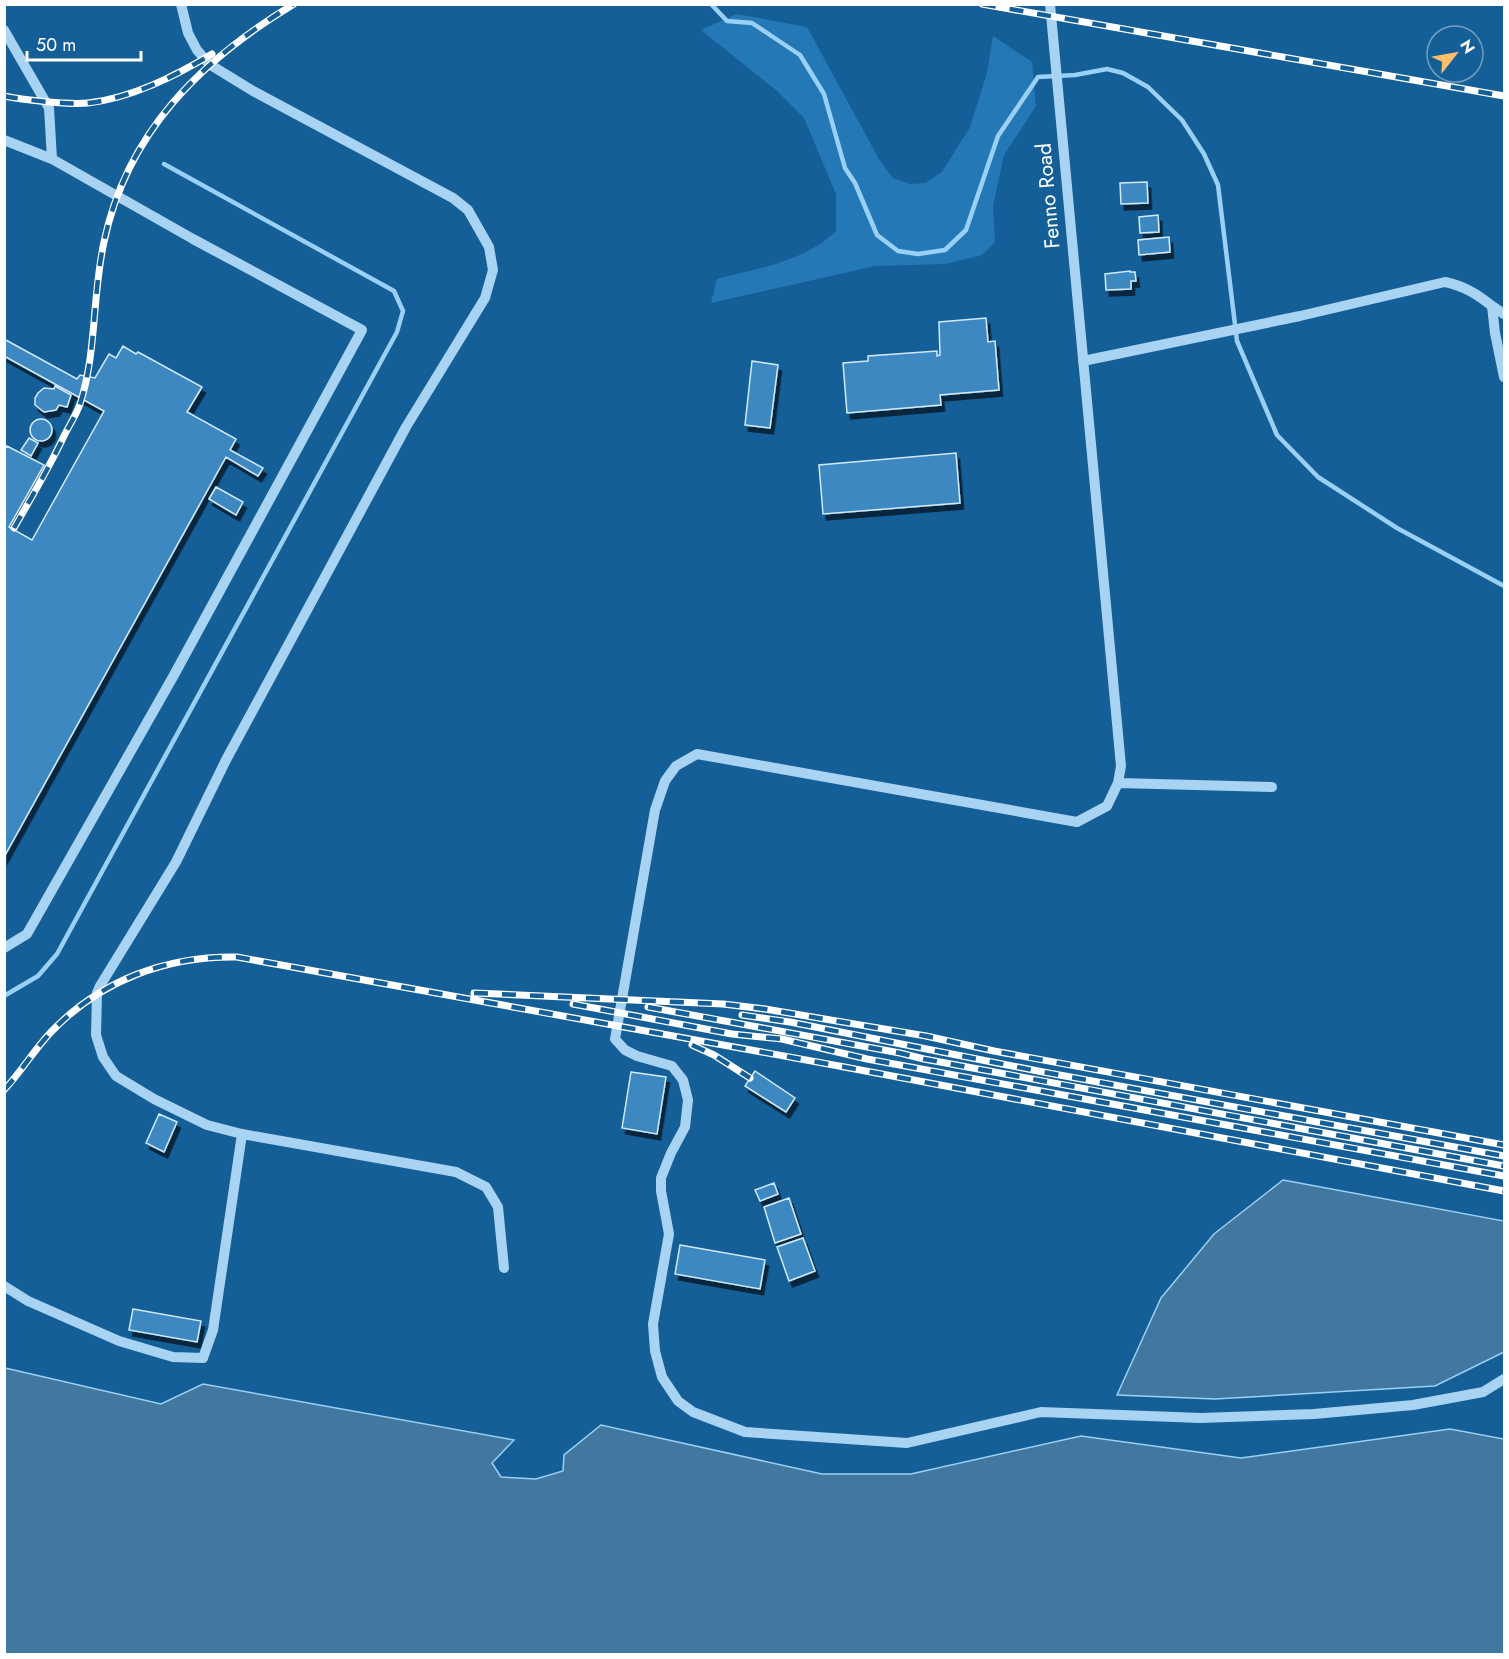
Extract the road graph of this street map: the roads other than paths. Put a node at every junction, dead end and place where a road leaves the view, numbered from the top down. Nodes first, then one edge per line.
1 (181, 4) edge
2 (1050, 4) edge
3 (4, 30) edge
4 (4, 140) edge
5 (52, 159) junction
6 (1492, 306) junction
7 (1504, 314) edge
8 (1083, 361) junction
9 (1504, 377) edge
10 (1118, 783) junction
11 (1272, 787) dead end
12 (4, 948) edge
13 (242, 1134) junction
14 (504, 1268) dead end
15 (4, 1286) edge
16 (1504, 1379) edge

1 - 13 street
2 - 8 street, Fenno Road
3 - 5 street
4 - 5 street
5 - 12 street
6 - 7 street
6 - 8 street
6 - 9 street
8 - 10 street, Fenno Road
10 - 11 street
10 - 16 street
13 - 14 street
13 - 15 street

